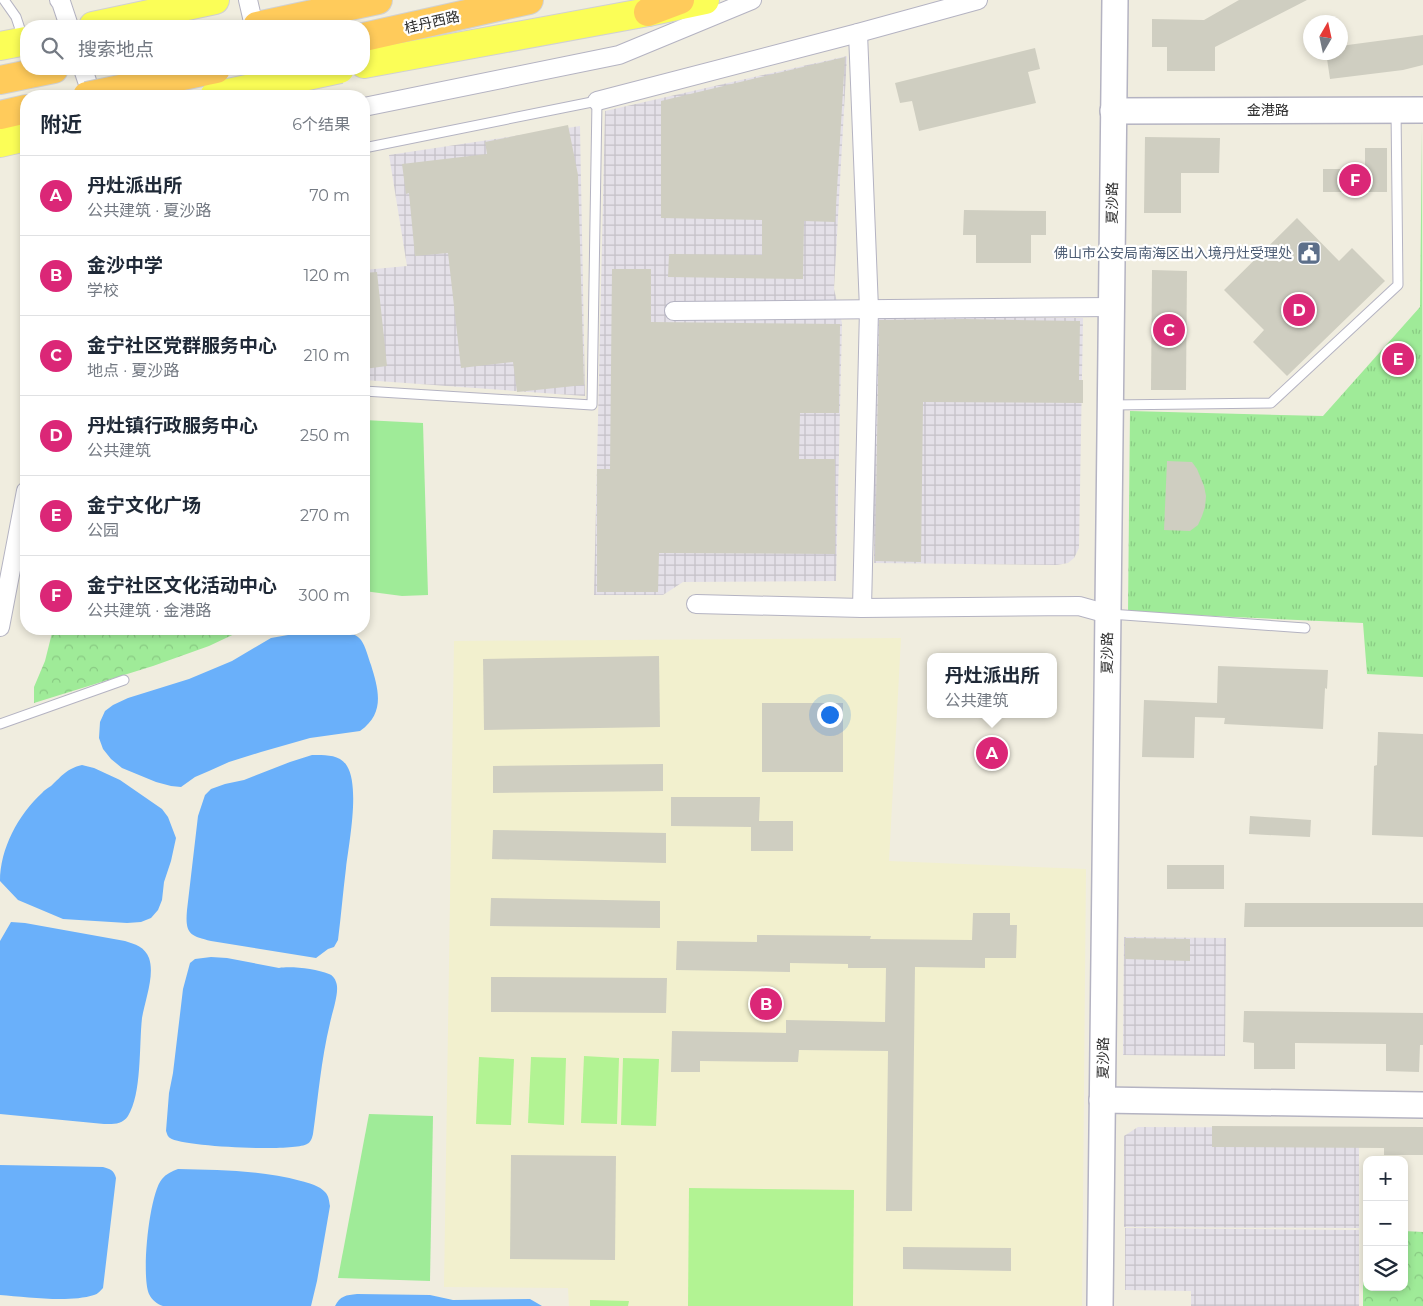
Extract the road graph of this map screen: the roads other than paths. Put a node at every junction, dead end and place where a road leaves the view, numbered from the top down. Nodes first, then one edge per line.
1 (4, 0) edge
2 (215, 0) edge
3 (248, 0) edge
4 (529, 0) edge
5 (680, 0) edge
6 (705, 0) edge
7 (752, 0) edge
8 (978, 0) edge
9 (1115, 0) edge
10 (63, 1) edge
11 (366, 3) edge
12 (648, 12) junction
13 (68, 20) edge
14 (121, 20) edge
15 (254, 20) edge
16 (285, 20) edge
17 (858, 33) junction
18 (370, 36) edge
19 (16, 40) edge
20 (370, 62) edge
21 (25, 75) edge
22 (85, 75) edge
23 (188, 75) edge
24 (267, 75) edge
25 (312, 75) edge
26 (0, 80) edge
27 (90, 90) edge
28 (116, 90) edge
29 (242, 90) edge
30 (270, 90) edge
31 (597, 101) junction
32 (370, 106) edge
33 (20, 110) edge
34 (1396, 110) junction
35 (1423, 110) edge
36 (1113, 111) junction
37 (0, 115) edge
38 (20, 138) edge
39 (0, 143) edge
40 (370, 147) edge
41 (1111, 307) junction
42 (869, 309) junction
43 (674, 311) dead end
44 (370, 391) edge
45 (1110, 405) junction
46 (20, 523) edge
47 (696, 604) dead end
48 (862, 608) junction
49 (1108, 614) junction
50 (0, 628) edge
51 (1305, 628) dead end
52 (124, 680) dead end
53 (0, 724) edge
54 (1102, 1100) junction
55 (1423, 1106) edge
56 (1100, 1306) edge

1 - 19 lane
2 - 14 main road
3 - 15 street
4 - 18 highway, 桂丹西路
5 - 12 highway
6 - 12 main road
7 - 32 street
8 - 17 street
9 - 36 street, 夏沙路
10 - 13 street
11 - 16 highway
12 - 20 main road
17 - 31 street
17 - 42 street
21 - 26 highway
22 - 27 street
23 - 28 highway, bridge
24 - 30 street
25 - 29 main road, bridge
31 - 40 lane
31 - 44 lane
33 - 37 highway
34 - 35 street, 金港路
34 - 36 street, 金港路
34 - 45 lane
36 - 41 street, 夏沙路
38 - 39 main road
41 - 42 street
41 - 45 street, 夏沙路
42 - 43 street
42 - 48 street
45 - 49 street, 夏沙路
46 - 50 street
47 - 48 street
48 - 49 street
49 - 51 lane
49 - 54 street, 夏沙路
52 - 53 lane
54 - 55 street
54 - 56 street, 夏沙路

